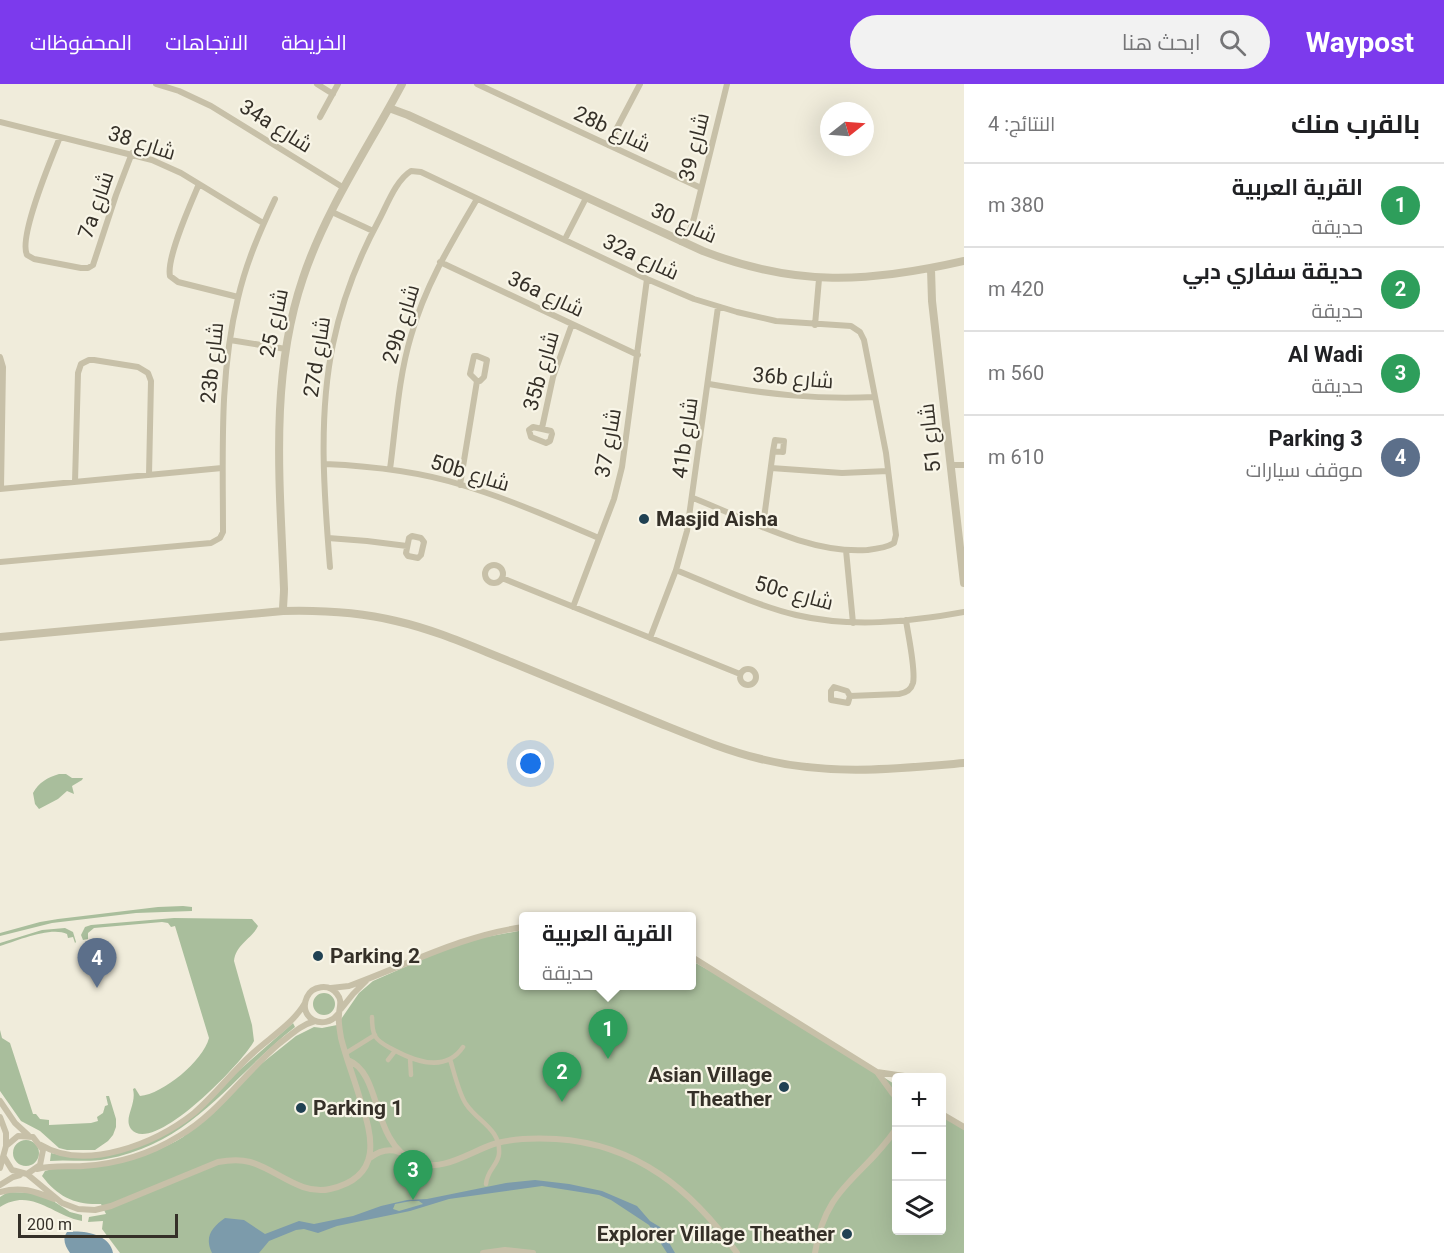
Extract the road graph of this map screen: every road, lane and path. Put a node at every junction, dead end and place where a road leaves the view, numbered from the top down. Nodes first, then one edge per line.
1 (156, 84) edge
2 (316, 84) edge
3 (338, 84) edge
4 (402, 84) edge
5 (477, 84) edge
6 (640, 84) edge
7 (727, 84) edge
8 (333, 94) junction
9 (390, 106) junction
10 (320, 117) dead end
11 (0, 122) edge
12 (60, 137) junction
13 (608, 145) junction
14 (132, 153) junction
15 (411, 171) joint
16 (199, 184) junction
17 (344, 188) junction
18 (701, 188) junction
19 (586, 198) junction
20 (275, 199) dead end
21 (477, 199) junction
22 (332, 212) junction
23 (263, 223) junction
24 (373, 231) junction
25 (566, 239) junction
26 (685, 243) junction
27 (964, 261) edge
28 (440, 262) junction
29 (928, 270) junction
30 (647, 279) junction
31 (819, 279) junction
32 (238, 297) junction
33 (718, 307) junction
34 (572, 324) junction
35 (815, 325) junction
36 (230, 340) junction
37 (286, 349) junction
38 (638, 354) junction
39 (0, 357) edge
40 (477, 381) dead end
41 (709, 384) junction
42 (875, 397) junction
43 (542, 428) dead end
44 (773, 451) dead end
45 (326, 464) junction
46 (964, 466) edge
47 (951, 467) junction
48 (222, 468) junction
49 (771, 468) junction
50 (390, 469) junction
51 (888, 471) junction
52 (149, 475) junction
53 (75, 482) junction
54 (460, 484) junction
55 (1, 488) edge
56 (693, 498) junction
57 (763, 526) junction
58 (328, 538) junction
59 (599, 538) junction
60 (407, 546) dead end
61 (846, 550) junction
62 (0, 562) edge
63 (330, 567) dead end
64 (676, 570) junction
65 (502, 578) dead end
66 (964, 583) edge
67 (573, 607) junction
68 (285, 611) junction
69 (964, 614) edge
70 (906, 620) junction
71 (853, 623) junction
72 (0, 637) edge
73 (650, 638) junction
74 (740, 674) dead end
75 (850, 696) dead end
76 (964, 763) edge
77 (519, 928) edge
78 (696, 959) edge
79 (371, 977) junction
80 (329, 988) junction
81 (305, 1003) junction
82 (339, 1012) junction
83 (372, 1017) dead end
84 (315, 1021) junction
85 (375, 1035) junction
86 (463, 1047) dead end
87 (395, 1051) junction
88 (347, 1057) junction
89 (410, 1058) junction
90 (450, 1059) junction
91 (388, 1060) dead end
92 (877, 1072) junction
93 (411, 1075) dead end
94 (892, 1075) edge
95 (892, 1094) edge
96 (0, 1101) edge
97 (946, 1116) edge
98 (0, 1117) edge
99 (964, 1127) edge
100 (28, 1135) junction
101 (892, 1136) edge
102 (498, 1143) junction
103 (41, 1145) junction
104 (6, 1146) junction
105 (403, 1153) junction
106 (4, 1157) junction
107 (370, 1159) junction
108 (0, 1168) edge
109 (37, 1169) junction
110 (25, 1174) junction
111 (486, 1184) dead end
112 (0, 1185) edge
113 (0, 1192) edge
114 (62, 1203) junction
115 (483, 1253) edge
116 (533, 1253) edge
117 (738, 1253) edge
118 (815, 1253) edge

1 - 17 street, 34a شارع
2 - 8 street
3 - 8 street
4 - 9 street, شارع 25
5 - 13 street, 28b شارع
6 - 13 street
7 - 18 street, شارع 39
8 - 10 street
9 - 17 street, شارع 25
9 - 19 street, شارع 30
11 - 12 street, شارع 38
12 - 14 street, شارع 38
12 - 14 street, 7a شارع
13 - 18 street, 28b شارع
14 - 16 street, شارع 38
15 - 21 street, 32a شارع
15 - 24 street, 27d شارع
16 - 23 street, شارع 38
16 - 32 street
17 - 22 street, شارع 25
18 - 26 street, شارع 39
19 - 25 street
19 - 26 street, شارع 30
20 - 23 street, 23b شارع
21 - 25 street, 32a شارع
21 - 28 street, 29b شارع
22 - 24 street
22 - 37 street, شارع 25
23 - 32 street, 23b شارع
24 - 45 street, 27d شارع
25 - 30 street, 32a شارع
26 - 31 street, شارع 30
27 - 29 street, شارع 30
28 - 34 street, 36a شارع
28 - 50 street, 29b شارع
29 - 31 street, شارع 30
29 - 47 street, شارع 51
30 - 33 street, 32a شارع
30 - 38 street, شارع 37
31 - 35 street
32 - 36 street, 23b شارع
33 - 35 street, 32a شارع
33 - 41 street, 41b شارع
34 - 38 street, 36a شارع
34 - 43 street, 35b شارع
35 - 42 street, 32a شارع
36 - 37 street
36 - 48 street, 23b شارع
37 - 68 street, شارع 25
38 - 59 street, شارع 37
39 - 55 street
40 - 54 street
41 - 42 street, 36b شارع
41 - 56 street, 41b شارع
42 - 51 street
44 - 49 street
45 - 50 street, 50b شارع
45 - 58 street, 27d شارع
46 - 47 street
47 - 66 street, شارع 51
48 - 52 street
48 - 62 street, 23b شارع
49 - 51 street
49 - 57 street
50 - 54 street, 50b شارع
51 - 61 street
52 - 53 street
52 - 53 street
53 - 55 street
54 - 59 street, 50b شارع
56 - 57 street
56 - 64 street, 41b شارع
57 - 61 street
58 - 60 street
58 - 63 street, 27d شارع
59 - 67 street, شارع 37
61 - 71 street
64 - 71 street, 50c شارع
64 - 73 street, 41b شارع
65 - 67 street
67 - 73 street
68 - 72 street
68 - 76 street
69 - 70 street, 50c شارع
70 - 71 street, 50c شارع
70 - 75 street
73 - 74 street
77 - 79 street
78 - 92 street
79 - 80 street
79 - 82 street
80 - 81 street
80 - 82 street
81 - 84 street
81 - 103 street
82 - 84 street
82 - 88 street
83 - 85 street
84 - 109 street
85 - 87 street
85 - 88 street
86 - 90 street
87 - 89 street
87 - 91 street
88 - 105 street
88 - 107 street
89 - 90 street
89 - 93 street
90 - 102 street
92 - 94 street
92 - 95 street
96 - 100 street
97 - 99 street
98 - 104 street
100 - 103 street
100 - 104 street
101 - 118 street
102 - 105 street
102 - 111 street
102 - 117 street
103 - 109 street
104 - 106 street
105 - 107 street
106 - 108 street
106 - 110 street
107 - 114 street
109 - 110 street
110 - 112 street
110 - 114 street
113 - 114 street
115 - 116 street

